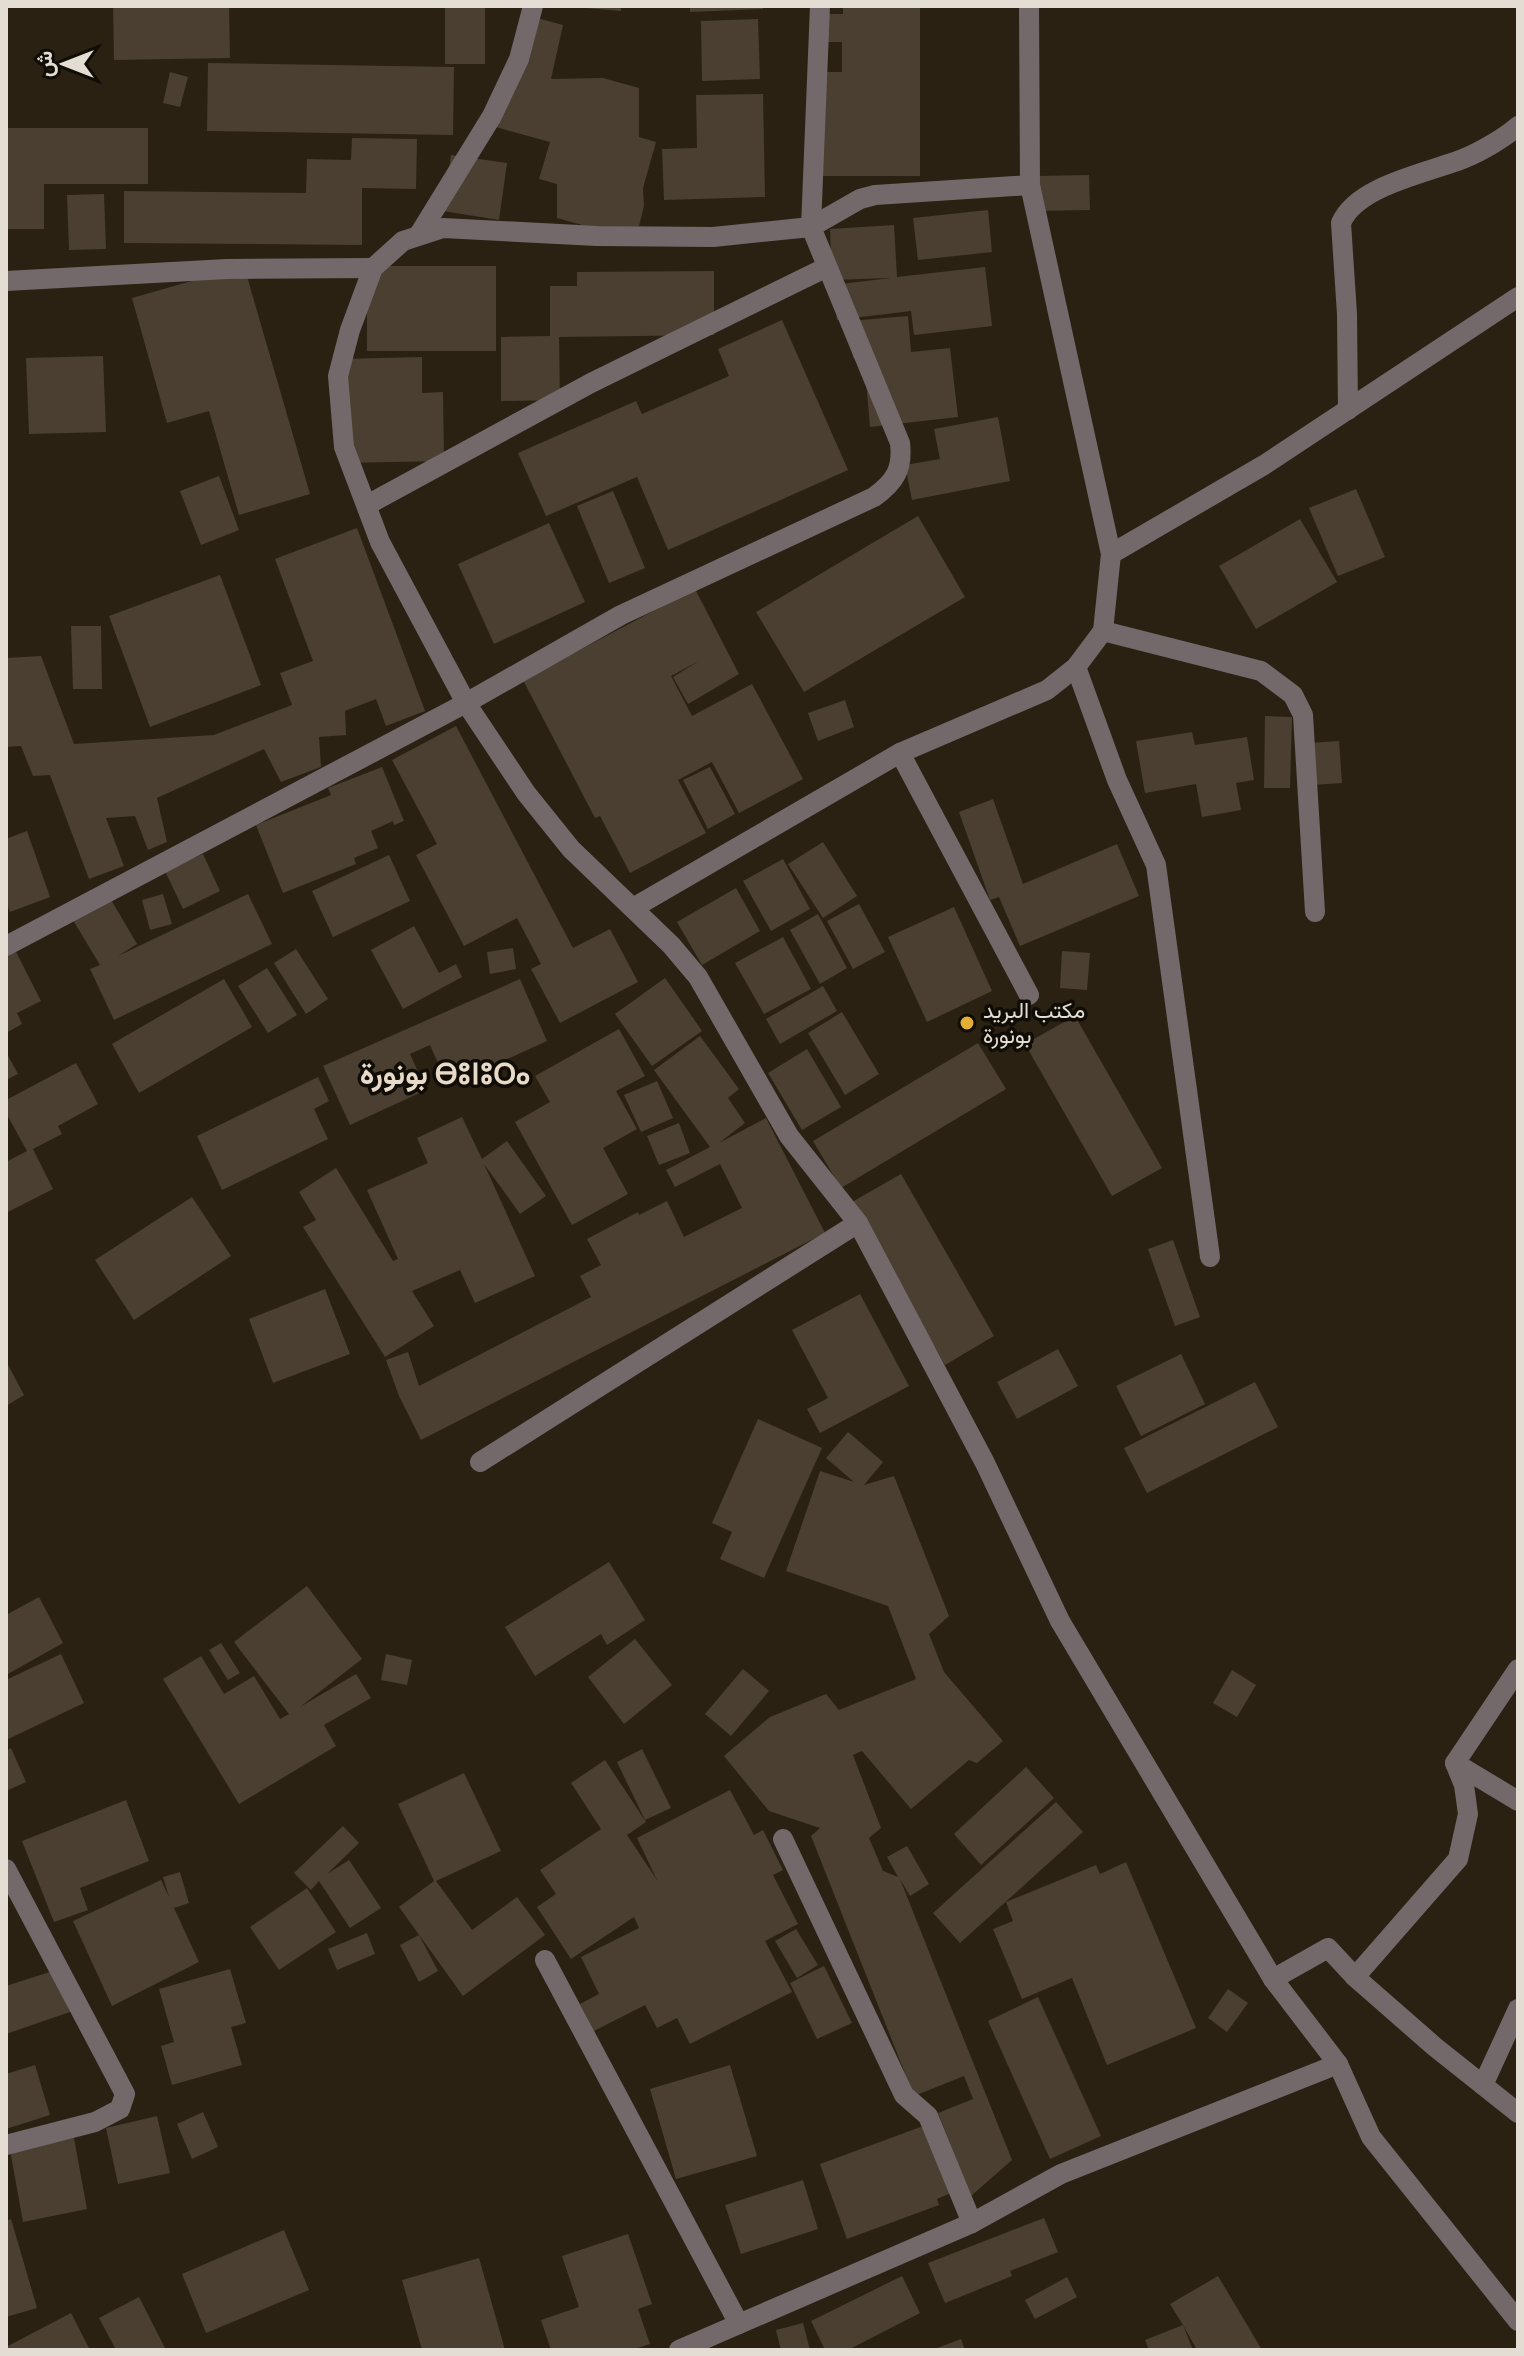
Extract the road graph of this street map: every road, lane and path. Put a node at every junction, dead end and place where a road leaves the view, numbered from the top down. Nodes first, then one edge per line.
1 (533, 6) edge
2 (820, 6) edge
3 (1029, 6) edge
4 (1518, 126) edge
5 (1030, 185) junction
6 (811, 227) junction
7 (420, 233) junction
8 (827, 267) junction
9 (373, 268) junction
10 (6, 281) edge
11 (1518, 297) edge
12 (1348, 410) junction
13 (367, 505) junction
14 (1111, 554) junction
15 (1103, 631) junction
16 (1076, 667) junction
17 (466, 703) junction
18 (900, 753) junction
19 (633, 908) junction
20 (1315, 912) dead end
21 (6, 946) edge
22 (1029, 995) dead end
23 (858, 1223) junction
24 (1210, 1257) dead end
25 (480, 1462) dead end
26 (1518, 1669) edge
27 (1455, 1763) junction
28 (1518, 1801) edge
29 (783, 1839) dead end
30 (6, 1869) edge
31 (545, 1960) dead end
32 (1355, 1977) junction
33 (1273, 1979) junction
34 (1518, 2009) edge
35 (1338, 2064) junction
36 (1483, 2085) junction
37 (1518, 2113) edge
38 (6, 2145) edge
39 (972, 2223) junction
40 (1518, 2321) edge
41 (739, 2324) junction
42 (679, 2350) edge

1 - 7 street
2 - 6 street
3 - 5 street
4 - 12 street
5 - 6 street
5 - 14 street
6 - 7 street
6 - 8 street
7 - 9 street
8 - 13 street
8 - 17 street
9 - 10 street
9 - 13 street
11 - 12 street
12 - 14 street
13 - 17 street
14 - 15 street
15 - 16 street
15 - 20 street
16 - 18 street
16 - 24 street
17 - 19 street
17 - 21 street
18 - 19 street
18 - 22 street
19 - 23 street
23 - 25 street
23 - 33 street
26 - 27 street
27 - 28 street
27 - 32 street
29 - 39 street
30 - 38 street
31 - 41 street
32 - 33 street
32 - 36 street
33 - 35 street
34 - 36 street
35 - 39 street
35 - 40 street
36 - 37 street
39 - 41 street
41 - 42 street

